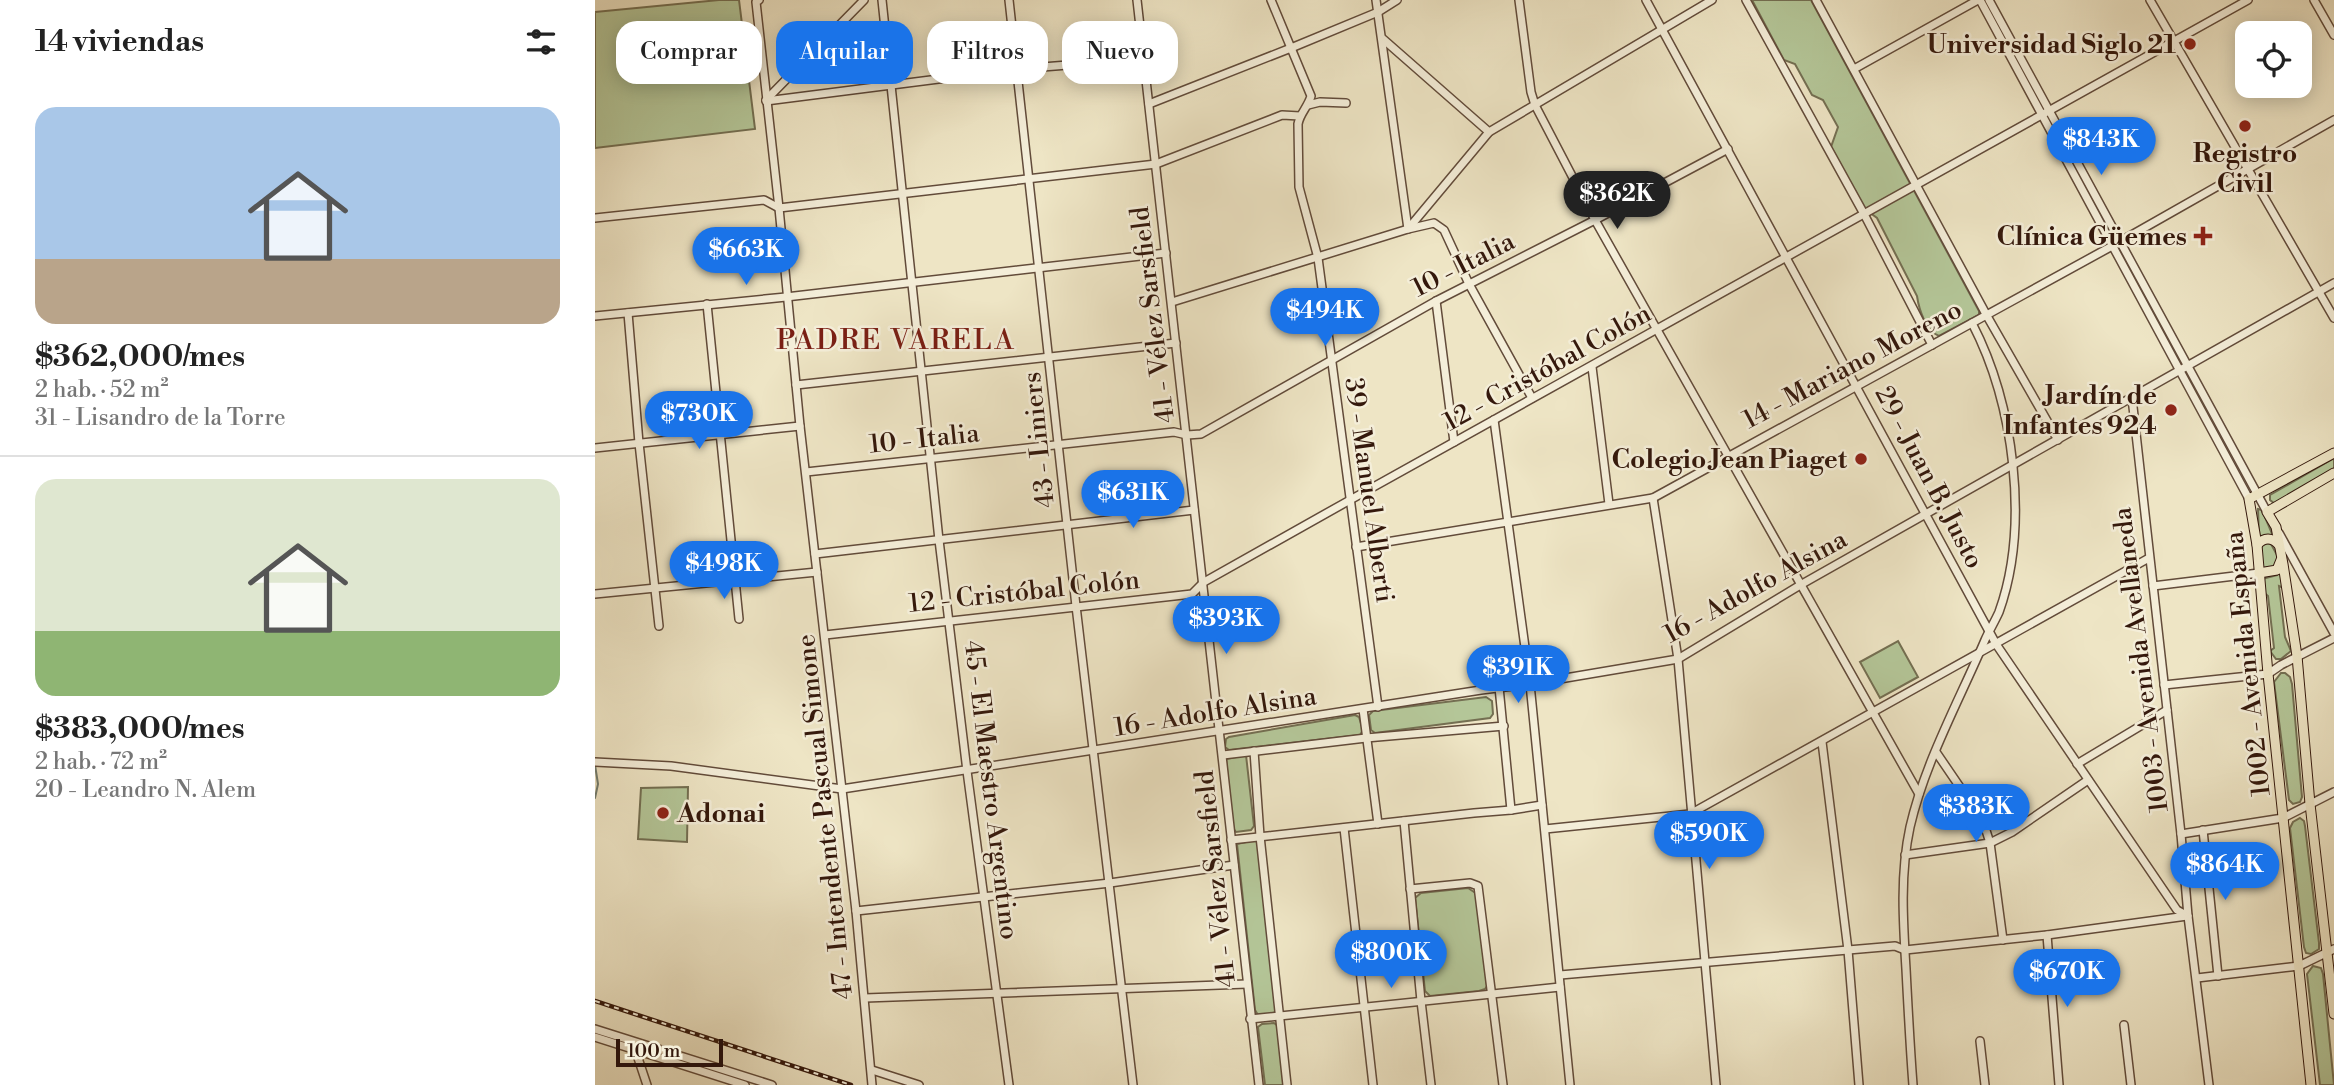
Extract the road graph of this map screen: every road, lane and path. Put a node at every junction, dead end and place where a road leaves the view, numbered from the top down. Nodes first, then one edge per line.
1 (864, 0) edge
2 (882, 0) edge
3 (1009, 0) edge
4 (1137, 0) edge
5 (1271, 0) edge
6 (1376, 0) edge
7 (1397, 0) edge
8 (1518, 0) edge
9 (1646, 0) edge
10 (1712, 0) edge
11 (1747, 0) edge
12 (1816, 0) edge
13 (1979, 0) edge
14 (1989, 0) edge
15 (2150, 0) edge
16 (2248, 0) edge
17 (2314, 0) edge
18 (758, 1) edge
19 (1378, 12) junction
20 (1011, 21) edge
21 (1139, 21) edge
22 (1662, 29) junction
23 (2334, 35) edge
24 (1383, 39) junction
25 (2174, 41) junction
26 (1291, 48) junction
27 (1854, 69) junction
28 (927, 81) edge
29 (1019, 84) edge
30 (1147, 84) edge
31 (890, 86) junction
32 (766, 101) junction
33 (1346, 103) dead end
34 (1149, 104) junction
35 (1308, 105) junction
36 (1535, 105) junction
37 (2046, 113) junction
38 (1300, 116) junction
39 (2334, 120) edge
40 (1489, 132) junction
41 (1728, 149) junction
42 (1156, 164) junction
43 (2248, 169) junction
44 (1031, 179) junction
45 (1916, 185) junction
46 (902, 194) junction
47 (779, 208) junction
48 (1864, 214) junction
49 (595, 218) edge
50 (1595, 220) junction
51 (1408, 229) junction
52 (2117, 244) junction
53 (1166, 253) junction
54 (1318, 258) junction
55 (1787, 258) junction
56 (1040, 268) junction
57 (913, 283) junction
58 (2334, 283) edge
59 (1469, 284) junction
60 (2319, 291) junction
61 (786, 297) junction
62 (1436, 301) junction
63 (1172, 302) junction
64 (707, 304) junction
65 (628, 313) junction
66 (595, 316) edge
67 (1987, 316) junction
68 (2334, 318) edge
69 (1972, 323) junction
70 (1658, 330) junction
71 (1176, 343) junction
72 (1932, 345) junction
73 (1050, 356) junction
74 (1331, 360) junction
75 (1592, 367) junction
76 (2185, 369) junction
77 (921, 371) junction
78 (796, 385) junction
79 (1857, 385) junction
80 (1532, 398) junction
81 (2132, 398) junction
82 (1494, 420) junction
83 (800, 426) junction
84 (720, 434) junction
85 (1187, 435) junction
86 (2057, 439) junction
87 (1454, 442) junction
88 (639, 443) junction
89 (1060, 445) junction
90 (595, 448) edge
91 (2334, 453) edge
92 (1727, 456) junction
93 (931, 458) junction
94 (2014, 464) junction
95 (806, 472) junction
96 (2334, 473) edge
97 (2253, 497) junction
98 (1653, 498) junction
99 (1350, 500) junction
100 (1609, 504) junction
101 (1194, 510) junction
102 (2267, 512) junction
103 (1926, 514) junction
104 (1508, 521) junction
105 (1068, 523) junction
106 (2276, 527) junction
107 (939, 540) junction
108 (2257, 545) junction
109 (2279, 545) junction
110 (1356, 547) junction
111 (815, 554) junction
112 (2282, 556) junction
113 (2149, 558) junction
114 (817, 572) junction
115 (2259, 573) junction
116 (736, 580) junction
117 (1204, 582) junction
118 (1802, 584) junction
119 (2153, 586) junction
120 (656, 587) junction
121 (595, 594) edge
122 (1076, 606) junction
123 (739, 619) dead end
124 (949, 621) junction
125 (659, 625) dead end
126 (1989, 631) junction
127 (824, 635) junction
128 (2334, 636) edge
129 (1996, 643) junction
130 (1980, 653) junction
131 (2297, 656) junction
132 (1678, 659) junction
133 (2268, 674) junction
134 (1530, 684) junction
135 (2164, 685) junction
136 (1499, 687) junction
137 (1378, 706) junction
138 (1363, 709) junction
139 (2167, 710) junction
140 (1873, 711) junction
141 (1504, 726) junction
142 (1220, 732) junction
143 (1366, 738) junction
144 (1822, 742) junction
145 (1093, 751) junction
146 (1254, 751) junction
147 (1936, 752) junction
148 (1223, 755) junction
149 (599, 762) edge
150 (2077, 764) junction
151 (967, 771) junction
152 (2088, 780) junction
153 (842, 789) junction
154 (2334, 792) edge
155 (1919, 794) junction
156 (2310, 804) junction
157 (1542, 805) junction
158 (1511, 810) junction
159 (1690, 814) junction
160 (2283, 818) junction
161 (1404, 821) junction
162 (1378, 824) junction
163 (1343, 828) junction
164 (1545, 829) junction
165 (2203, 830) junction
166 (2181, 834) junction
167 (1260, 836) junction
168 (1231, 840) junction
169 (1990, 843) junction
170 (1905, 855) junction
171 (1234, 865) junction
172 (1110, 883) junction
173 (1410, 889) junction
174 (985, 897) junction
175 (856, 911) junction
176 (2188, 916) junction
177 (2047, 935) junction
178 (2003, 940) junction
179 (1848, 950) junction
180 (1905, 950) junction
181 (2332, 952) edge
182 (1703, 961) junction
183 (2299, 966) junction
184 (1560, 975) junction
185 (2218, 976) junction
186 (2197, 978) junction
187 (1247, 984) junction
188 (1560, 987) junction
189 (1122, 989) junction
190 (1492, 993) junction
191 (997, 994) junction
192 (865, 998) junction
193 (1421, 1000) junction
194 (1364, 1008) junction
195 (2334, 1014) edge
196 (1280, 1017) junction
197 (1250, 1018) junction
198 (2124, 1025) dead end
199 (595, 1029) edge
200 (595, 1037) edge
201 (1980, 1041) dead end
202 (635, 1046) junction
203 (872, 1070) junction
204 (647, 1085) edge
205 (745, 1085) edge
206 (772, 1085) edge
207 (872, 1085) edge
208 (919, 1085) edge
209 (1009, 1085) edge
210 (1133, 1085) edge
211 (1259, 1085) edge
212 (1287, 1085) edge
213 (1373, 1085) edge
214 (1431, 1085) edge
215 (1503, 1085) edge
216 (1570, 1085) edge
217 (1716, 1085) edge
218 (1859, 1085) edge
219 (1913, 1085) edge
220 (1985, 1085) edge
221 (2059, 1085) edge
222 (2131, 1085) edge
223 (2209, 1085) edge
224 (2311, 1085) edge

1 - 32 street
2 - 31 street, 45 - El Maestro Argentino
3 - 20 street, 43 - Liniers
4 - 21 street, 41 - Vélez Sarsfield
5 - 26 street
6 - 19 street
7 - 19 street
8 - 36 street
9 - 22 street, 29 - Juan B. Justo
10 - 22 street
11 - 48 street
12 - 27 street
13 - 27 street
13 - 37 street
14 - 37 street
15 - 25 street
16 - 25 street, 12 - Cristóbal Colón
17 - 23 street
18 - 32 street, 47 - Intendente Pascual Simone
19 - 24 street
19 - 26 street
22 - 36 street
22 - 41 street, 29 - Juan B. Justo
24 - 40 street
24 - 51 street
25 - 37 street, 12 - Cristóbal Colón
25 - 43 street
26 - 34 street
26 - 35 street
27 - 45 street
28 - 31 street
29 - 44 street, 43 - Liniers
30 - 34 street, 41 - Vélez Sarsfield
31 - 32 street
31 - 46 street, 45 - El Maestro Argentino
32 - 47 street, 47 - Intendente Pascual Simone
33 - 35 street
34 - 42 street, 41 - Vélez Sarsfield
35 - 38 street
36 - 40 street
36 - 50 street
37 - 45 street, 12 - Cristóbal Colón
37 - 52 street
38 - 42 street
38 - 54 street, 39 - Manuel Alberti
39 - 43 street, 14 - Mariano Moreno
40 - 51 street
41 - 50 street, 10 - Italia
41 - 55 street, 29 - Juan B. Justo
42 - 44 street
42 - 53 street, 41 - Vélez Sarsfield
43 - 52 street, 14 - Mariano Moreno
43 - 60 street
44 - 46 street
44 - 56 street, 43 - Liniers
45 - 48 street, 12 - Cristóbal Colón
45 - 67 street
46 - 47 street
46 - 57 street, 45 - El Maestro Argentino
47 - 49 street
47 - 61 street, 47 - Intendente Pascual Simone
48 - 55 street, 12 - Cristóbal Colón
48 - 72 street
50 - 59 street, 10 - Italia
50 - 70 street
51 - 54 street
51 - 59 street
52 - 67 street, 14 - Mariano Moreno
52 - 76 street
53 - 56 street
53 - 63 street, 41 - Vélez Sarsfield
54 - 63 street
54 - 74 street, 39 - Manuel Alberti
55 - 70 street, 12 - Cristóbal Colón
55 - 79 street, 29 - Juan B. Justo
56 - 57 street
56 - 73 street, 43 - Liniers
57 - 61 street
57 - 77 street, 45 - El Maestro Argentino
58 - 60 street, 16 - Adolfo Alsina
59 - 62 street, 10 - Italia
59 - 80 street
60 - 68 street
60 - 76 street, 16 - Adolfo Alsina
61 - 64 street
61 - 78 street, 47 - Intendente Pascual Simone
62 - 74 street, 10 - Italia
62 - 87 street
63 - 71 street, 41 - Vélez Sarsfield
64 - 65 street
64 - 84 street
65 - 66 street
65 - 88 street
67 - 69 street, 14 - Mariano Moreno
67 - 86 street
69 - 72 street, 14 - Mariano Moreno
69 - 94 street
70 - 75 street, 12 - Cristóbal Colón
70 - 92 street
71 - 73 street
71 - 85 street, 41 - Vélez Sarsfield
72 - 79 street, 14 - Mariano Moreno
73 - 77 street
73 - 89 street, 43 - Liniers
74 - 85 street, 10 - Italia
74 - 99 street, 39 - Manuel Alberti
75 - 80 street, 12 - Cristóbal Colón
75 - 100 street
76 - 81 street, 16 - Adolfo Alsina
76 - 97 street
77 - 78 street
77 - 93 street, 45 - El Maestro Argentino
78 - 83 street, 47 - Intendente Pascual Simone
79 - 92 street, 14 - Mariano Moreno
79 - 103 street, 29 - Juan B. Justo
80 - 82 street, 12 - Cristóbal Colón
81 - 86 street, 16 - Adolfo Alsina
81 - 113 street, 1003 - Avenida Avellaneda
82 - 87 street, 12 - Cristóbal Colón
82 - 104 street
83 - 84 street
83 - 95 street, 47 - Intendente Pascual Simone
84 - 88 street
84 - 116 street
85 - 89 street, 10 - Italia
85 - 101 street, 41 - Vélez Sarsfield
86 - 94 street, 16 - Adolfo Alsina
87 - 99 street, 12 - Cristóbal Colón
88 - 90 street
88 - 120 street
89 - 93 street, 10 - Italia
89 - 105 street, 43 - Liniers
91 - 97 main road
92 - 98 street, 14 - Mariano Moreno
92 - 118 street
93 - 95 street, 10 - Italia
93 - 107 street, 45 - El Maestro Argentino
94 - 103 street, 16 - Adolfo Alsina
94 - 126 street
95 - 111 street, 47 - Intendente Pascual Simone
96 - 102 main road
97 - 102 street
97 - 108 main road, 1002 - Avenida España
98 - 100 street, 14 - Mariano Moreno
98 - 132 street
99 - 110 street, 39 - Manuel Alberti
99 - 117 street, 12 - Cristóbal Colón
100 - 104 street, 14 - Mariano Moreno
101 - 105 street
101 - 117 street, 41 - Vélez Sarsfield
102 - 106 main road
103 - 118 street, 16 - Adolfo Alsina
103 - 126 street, 29 - Juan B. Justo
104 - 110 street, 14 - Mariano Moreno
104 - 134 street
105 - 107 street
105 - 122 street, 43 - Liniers
106 - 109 main road, 1002 - Avenida España
106 - 128 street
107 - 111 street
107 - 124 street, 45 - El Maestro Argentino
108 - 109 main road
108 - 115 main road, 1002 - Avenida España
109 - 112 main road, 1002 - Avenida España
110 - 137 street, 39 - Manuel Alberti
111 - 114 street, 47 - Intendente Pascual Simone
112 - 115 main road
112 - 131 main road, 1002 - Avenida España
113 - 119 street, 1003 - Avenida Avellaneda
113 - 129 street
114 - 116 street
114 - 127 street, 47 - Intendente Pascual Simone
115 - 119 street
115 - 133 main road, 1002 - Avenida España
116 - 120 street
116 - 123 street
117 - 122 street, 12 - Cristóbal Colón
117 - 142 street, 41 - Vélez Sarsfield
118 - 132 street, 16 - Adolfo Alsina
118 - 140 street
119 - 135 street, 1003 - Avenida Avellaneda
120 - 121 street
120 - 125 street
122 - 124 street, 12 - Cristóbal Colón
122 - 145 street, 43 - Liniers
124 - 127 street, 12 - Cristóbal Colón
124 - 151 street, 45 - El Maestro Argentino
126 - 129 street, 29 - Juan B. Justo
126 - 130 street
127 - 153 street, 47 - Intendente Pascual Simone
128 - 131 street
129 - 130 street
129 - 150 street, 29 - Juan B. Justo
130 - 140 street
130 - 147 street
131 - 133 street
131 - 156 main road, 1002 - Avenida España
132 - 134 street, 16 - Adolfo Alsina
132 - 159 street
133 - 135 street
133 - 160 main road, 1002 - Avenida España
134 - 136 street, 16 - Adolfo Alsina
134 - 157 street
135 - 139 street, 1003 - Avenida Avellaneda
136 - 137 street, 16 - Adolfo Alsina
136 - 141 street
137 - 138 street, 16 - Adolfo Alsina
138 - 142 street, 16 - Adolfo Alsina
138 - 143 street
139 - 150 street
139 - 166 street, 1003 - Avenida Avellaneda
140 - 144 street
140 - 155 street
141 - 143 street
141 - 158 street
142 - 145 street, 16 - Adolfo Alsina
142 - 148 street, 41 - Vélez Sarsfield
143 - 146 street
143 - 162 street
144 - 159 street
144 - 179 street
145 - 151 street, 16 - Adolfo Alsina
145 - 172 street, 43 - Liniers
146 - 148 street
146 - 167 street
147 - 155 street
147 - 169 street
148 - 168 street, 41 - Vélez Sarsfield
149 - 153 street, 16 - Adolfo Alsina
150 - 152 street, 29 - Juan B. Justo
151 - 153 street, 16 - Adolfo Alsina
151 - 174 street, 45 - El Maestro Argentino
152 - 169 street
152 - 176 street, 29 - Juan B. Justo
153 - 175 street, 47 - Intendente Pascual Simone
154 - 156 street
155 - 170 street
156 - 160 street
156 - 181 main road, 1002 - Avenida España
157 - 158 street
157 - 164 street
158 - 161 street
159 - 164 street
159 - 182 street
160 - 165 street
160 - 183 main road, 1002 - Avenida España
161 - 162 street
161 - 173 street
162 - 163 street
163 - 167 street
163 - 194 street
164 - 184 street
165 - 166 street
165 - 185 street, 1003 - Avenida Avellaneda
166 - 176 street, 1003 - Avenida Avellaneda
167 - 168 street
167 - 196 street
168 - 171 street, 41 - Vélez Sarsfield
169 - 170 street
169 - 178 street
170 - 180 street
171 - 172 street
171 - 187 street, 41 - Vélez Sarsfield
172 - 174 street
172 - 189 street, 43 - Liniers
173 - 190 street
173 - 193 street
174 - 175 street
174 - 191 street, 45 - El Maestro Argentino
175 - 192 street, 47 - Intendente Pascual Simone
176 - 177 street
176 - 186 street, 1003 - Avenida Avellaneda
177 - 178 street
177 - 221 street
178 - 180 street
179 - 180 street
179 - 182 street
179 - 218 street
180 - 219 street
181 - 183 street
181 - 195 main road, 1002 - Avenida España
182 - 184 street
182 - 217 street
183 - 185 street
183 - 224 main road, 1002 - Avenida España
184 - 188 street
185 - 186 street
186 - 223 street, 1003 - Avenida Avellaneda
187 - 189 street
187 - 197 street, 41 - Vélez Sarsfield
188 - 190 street
188 - 216 street
189 - 191 street
189 - 210 street, 43 - Liniers
190 - 193 street
190 - 215 street
191 - 192 street
191 - 209 street, 45 - El Maestro Argentino
192 - 203 street, 47 - Intendente Pascual Simone
193 - 194 street
193 - 214 street
194 - 196 street
194 - 213 street
196 - 197 street
196 - 212 street
197 - 211 street, 41 - Vélez Sarsfield
198 - 222 street
199 - 202 street
200 - 202 street
201 - 220 street
202 - 204 street
202 - 205 street
202 - 206 street
203 - 207 street, 47 - Intendente Pascual Simone
203 - 208 street

